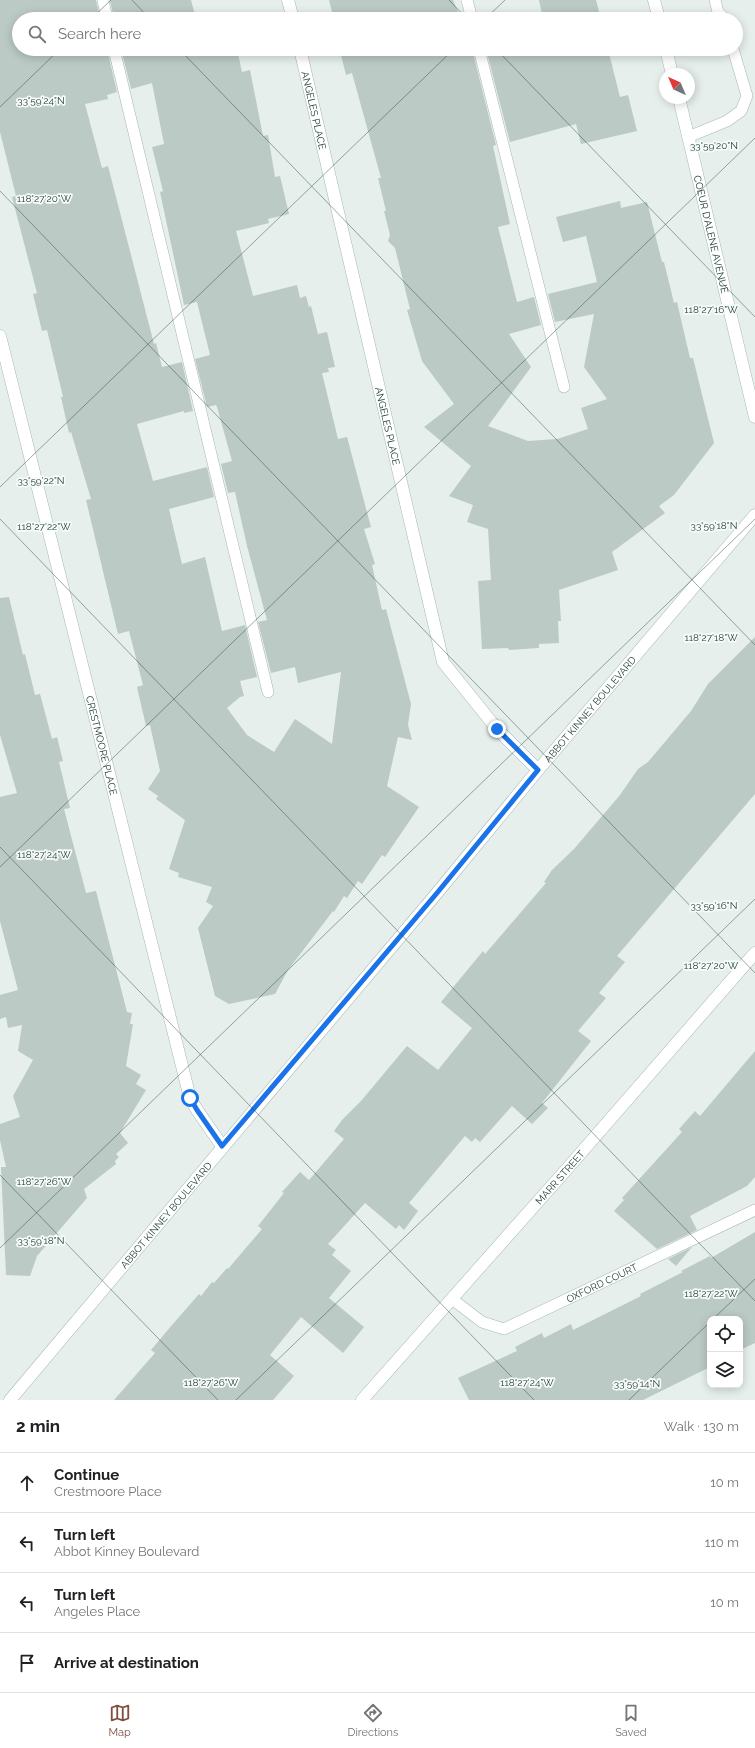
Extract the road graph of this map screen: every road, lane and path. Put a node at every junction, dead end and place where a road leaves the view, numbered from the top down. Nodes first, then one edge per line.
1 (103, 0) edge
2 (288, 0) edge
3 (467, 0) edge
4 (654, 0) edge
5 (715, 0) edge
6 (106, 12) edge
7 (291, 12) edge
8 (470, 12) edge
9 (657, 12) edge
10 (718, 12) edge
11 (116, 56) edge
12 (302, 56) edge
13 (481, 56) edge
14 (668, 56) edge
15 (735, 56) edge
16 (671, 68) edge
17 (680, 104) edge
18 (688, 137) junction
19 (0, 336) edge
20 (564, 387) dead end
21 (755, 417) edge
22 (755, 515) edge
23 (268, 692) dead end
24 (538, 770) junction
25 (755, 953) edge
26 (222, 1146) junction
27 (755, 1210) edge
28 (452, 1299) junction
29 (10, 1400) edge
30 (362, 1400) edge

1 - 6 lane
2 - 7 street
3 - 8 lane
4 - 9 street
5 - 10 lane
11 - 23 lane
12 - 24 street, ANGELES PLACE
13 - 20 lane
14 - 16 street
15 - 18 lane
17 - 18 street, COEUR D'ALENE AVENUE
18 - 21 street, COEUR D'ALENE AVENUE
19 - 26 street, CRESTMOORE PLACE
22 - 24 street, ABBOT KINNEY BOULEVARD
24 - 26 street, ABBOT KINNEY BOULEVARD
25 - 28 street, MARR STREET
26 - 29 street, ABBOT KINNEY BOULEVARD
27 - 28 lane, OXFORD COURT
28 - 30 street, MARR STREET

